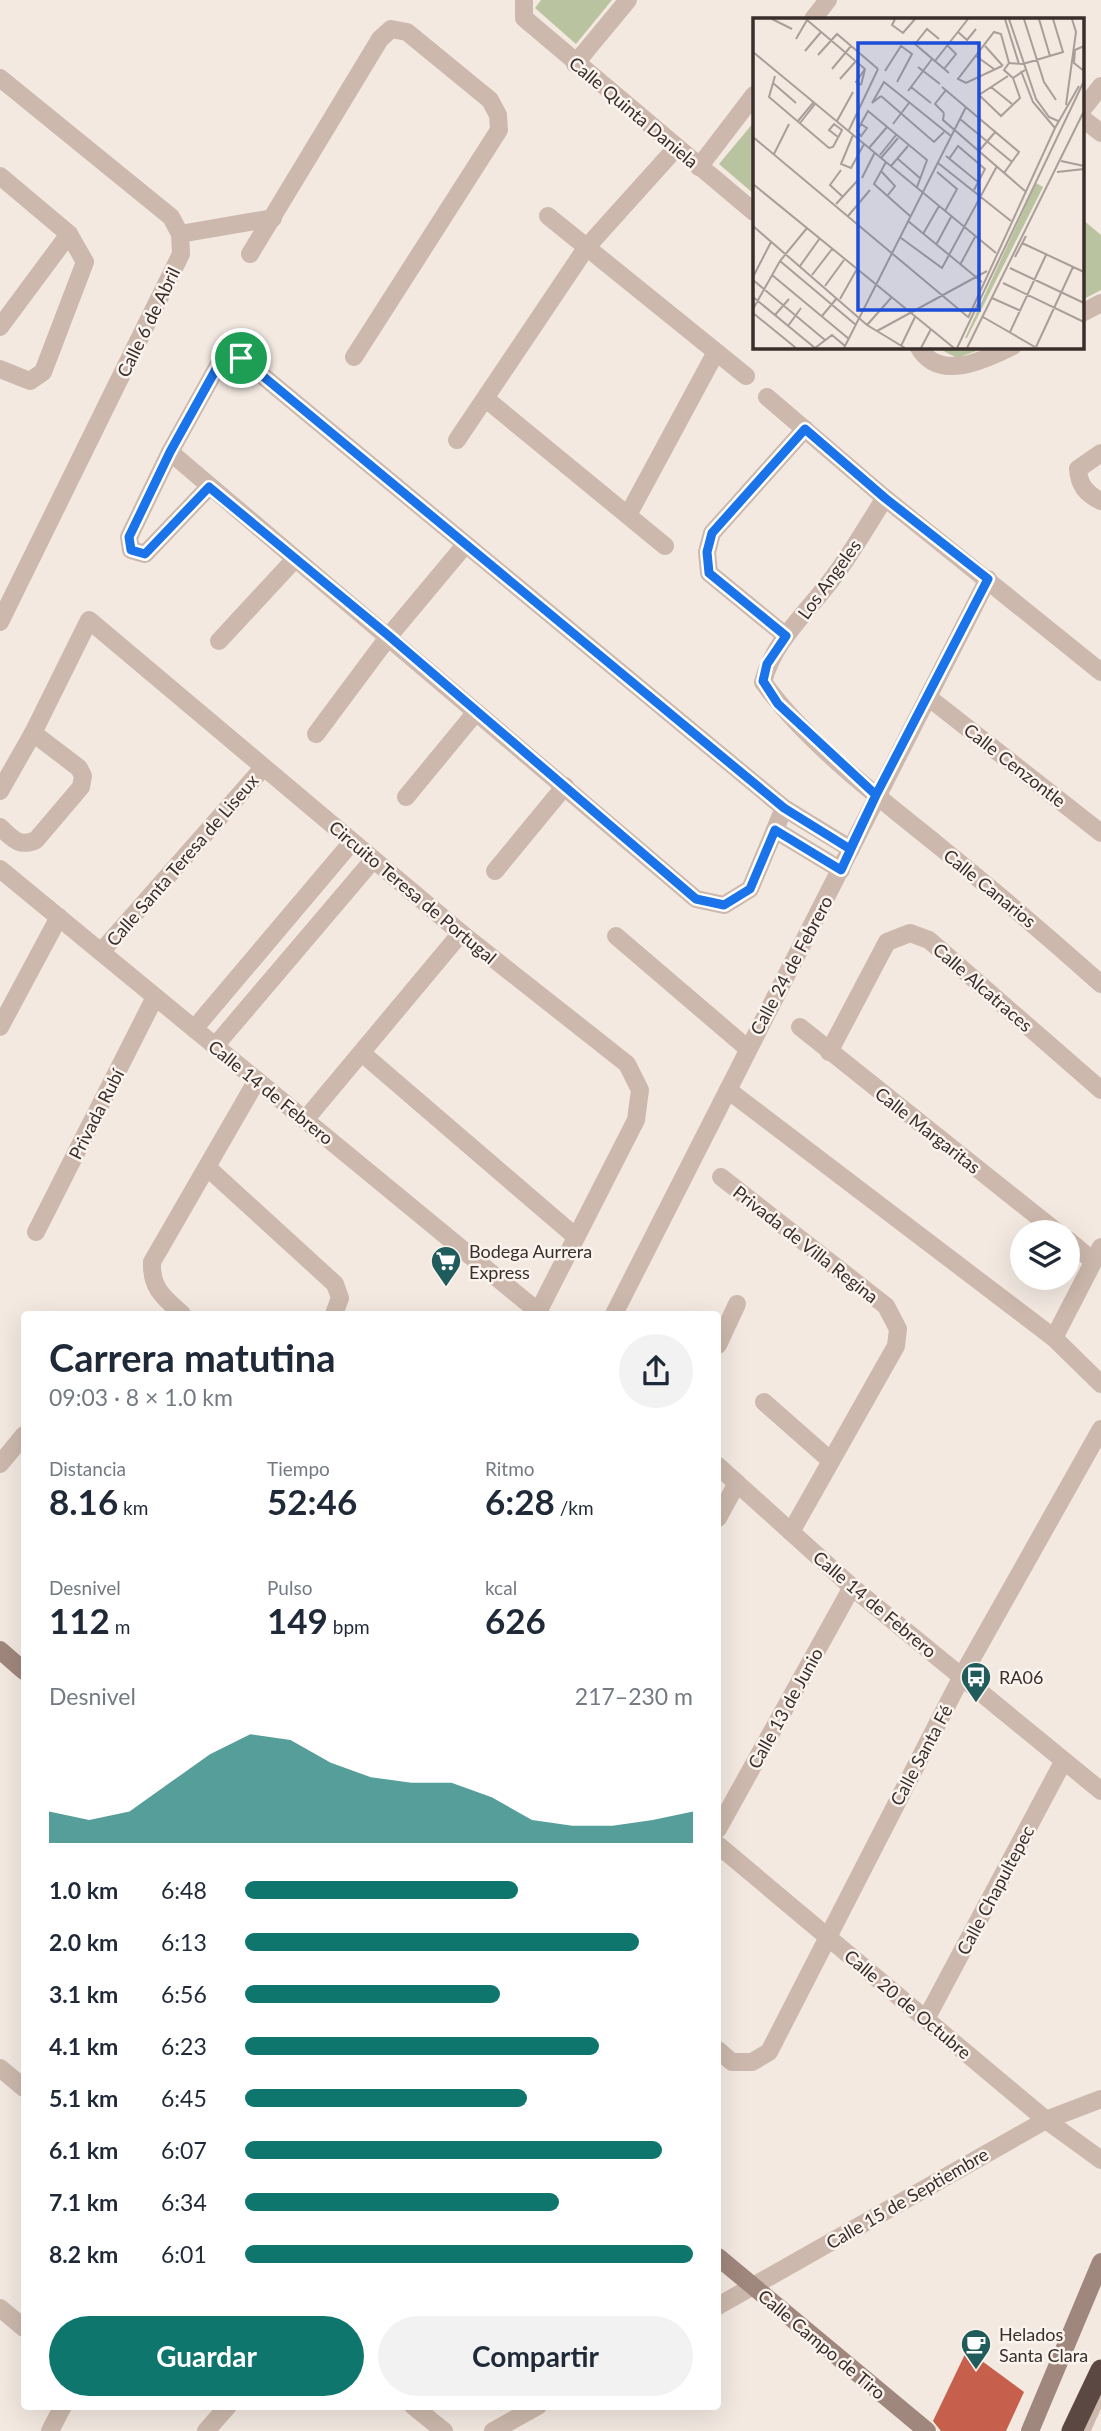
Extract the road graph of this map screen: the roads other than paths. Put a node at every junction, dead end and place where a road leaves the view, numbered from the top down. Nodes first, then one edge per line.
1 (628, 0) edge
2 (828, 0) edge
3 (523, 3) edge
4 (814, 18) edge
5 (575, 64) junction
6 (0, 78) edge
7 (1101, 86) edge
8 (753, 96) edge
9 (1084, 107) edge
10 (1084, 120) edge
11 (1101, 133) edge
12 (676, 148) junction
13 (699, 167) junction
14 (0, 176) edge
15 (753, 211) edge
16 (548, 216) dead end
17 (273, 218) junction
18 (69, 234) junction
19 (180, 234) junction
20 (586, 248) junction
21 (250, 254) dead end
22 (1101, 303) edge
23 (1084, 312) edge
24 (0, 327) edge
25 (919, 348) edge
26 (1009, 348) edge
27 (716, 352) junction
28 (354, 357) dead end
29 (0, 369) edge
30 (746, 376) dead end
31 (767, 397) dead end
32 (486, 399) junction
33 (805, 429) junction
34 (457, 440) dead end
35 (170, 452) junction
36 (1101, 453) edge
37 (209, 487) junction
38 (885, 498) junction
39 (1101, 501) edge
40 (628, 515) junction
41 (465, 545) junction
42 (665, 546) dead end
43 (295, 559) junction
44 (988, 579) junction
45 (0, 622) edge
46 (389, 636) junction
47 (786, 636) junction
48 (219, 641) dead end
49 (1101, 673) edge
50 (928, 696) junction
51 (476, 712) junction
52 (33, 733) junction
53 (316, 734) dead end
54 (263, 768) junction
55 (565, 786) junction
56 (0, 791) edge
57 (876, 795) junction
58 (406, 797) dead end
59 (784, 808) junction
60 (0, 827) edge
61 (775, 830) junction
62 (1101, 833) edge
63 (352, 842) junction
64 (850, 849) junction
65 (373, 860) junction
66 (0, 869) edge
67 (841, 870) junction
68 (495, 871) dead end
69 (59, 917) junction
70 (461, 933) junction
71 (616, 936) dead end
72 (101, 952) junction
73 (1101, 983) edge
74 (155, 997) junction
75 (0, 1027) edge
76 (800, 1027) dead end
77 (194, 1029) junction
78 (215, 1046) junction
79 (747, 1048) junction
80 (829, 1052) junction
81 (363, 1054) junction
82 (257, 1080) junction
83 (728, 1090) junction
84 (1101, 1090) edge
85 (305, 1120) junction
86 (208, 1168) junction
87 (720, 1177) dead end
88 (1042, 1220) edge
89 (36, 1232) dead end
90 (576, 1237) junction
91 (1080, 1246) edge
92 (1097, 1254) edge
93 (737, 1304) dead end
94 (179, 1311) edge
95 (335, 1311) edge
96 (538, 1311) edge
97 (541, 1311) edge
98 (616, 1311) edge
99 (1054, 1338) junction
100 (721, 1339) edge
101 (1101, 1384) edge
102 (764, 1402) dead end
103 (1101, 1429) edge
104 (21, 1439) edge
105 (831, 1461) junction
106 (0, 1464) edge
107 (721, 1469) edge
108 (737, 1483) junction
109 (721, 1512) edge
110 (791, 1532) junction
111 (852, 1587) junction
112 (0, 1650) edge
113 (21, 1668) edge
114 (962, 1676) junction
115 (1063, 1762) junction
116 (1101, 1791) edge
117 (721, 1824) edge
118 (721, 1848) edge
119 (826, 1936) junction
120 (926, 2019) junction
121 (721, 2053) edge
122 (0, 2068) edge
123 (21, 2086) edge
124 (1101, 2099) edge
125 (1046, 2120) junction
126 (1101, 2160) edge
127 (721, 2260) edge
128 (1101, 2262) edge
129 (752, 2286) junction
130 (721, 2304) edge
131 (0, 2308) edge
132 (21, 2326) edge
133 (1101, 2370) edge
134 (1101, 2398) edge
135 (61, 2410) edge
136 (224, 2410) edge
137 (419, 2410) edge
138 (531, 2410) edge
139 (50, 2431) edge
140 (206, 2431) edge
141 (444, 2431) edge
142 (493, 2431) edge
143 (927, 2431) edge
144 (1030, 2431) edge
145 (1072, 2431) edge
146 (1086, 2431) edge

1 - 5 street
2 - 4 street
3 - 5 street, Calle Quinta Daniela
5 - 12 street, Calle Quinta Daniela
6 - 19 street
7 - 9 street
8 - 13 street
10 - 11 street
12 - 13 street, Calle Quinta Daniela
12 - 20 street
13 - 15 street, Calle Quinta Daniela
14 - 18 street
16 - 20 street
17 - 19 street
17 - 21 street
17 - 28 street
18 - 24 street
18 - 29 street
19 - 45 street, Calle 6 de Abril
20 - 27 street
20 - 32 street
22 - 23 street
25 - 26 street
27 - 30 street
27 - 40 street
31 - 33 street
32 - 34 street
32 - 40 street
33 - 38 street
33 - 47 street, Los Angeles
35 - 37 street
35 - 37 street
35 - 41 street
36 - 39 street
37 - 43 street
38 - 44 street
38 - 47 street, Los Angeles
40 - 42 street
41 - 46 street
41 - 59 street
43 - 46 street
43 - 48 street
44 - 49 street
44 - 50 street, Calle 24 de Febrero
46 - 51 street
46 - 53 street
47 - 57 street, Calle Canarios
50 - 57 street, Calle 24 de Febrero
50 - 62 street, Calle Cenzontle
51 - 55 street
51 - 58 street
52 - 54 street, Circuito Teresa de Portugal
52 - 56 street, Circuito Teresa de Portugal
52 - 60 street
54 - 63 street, Circuito Teresa de Portugal
54 - 72 street, Calle Santa Teresa de Liseux
55 - 61 street
55 - 68 street
57 - 64 street, Calle 24 de Febrero
57 - 73 street, Calle Canarios
59 - 61 street
59 - 64 street
61 - 67 street
63 - 65 street, Circuito Teresa de Portugal
63 - 77 street
64 - 67 street, Calle 24 de Febrero
65 - 70 street, Circuito Teresa de Portugal
65 - 78 street
66 - 69 street, Calle 14 de Febrero
67 - 79 street, Calle 24 de Febrero
69 - 72 street, Calle 14 de Febrero
69 - 75 street
70 - 81 street
70 - 90 street, Circuito Teresa de Portugal
71 - 79 street
72 - 74 street, Calle 14 de Febrero
74 - 77 street, Calle 14 de Febrero
74 - 89 street, Privada Rubí
76 - 80 street, Calle Margaritas
77 - 78 street, Calle 14 de Febrero
78 - 82 street, Calle 14 de Febrero
79 - 83 street, Calle 24 de Febrero
80 - 84 street, Calle Alcatraces
80 - 88 street, Calle Margaritas
81 - 85 street
81 - 90 street
82 - 85 street, Calle 14 de Febrero
82 - 86 street
83 - 98 street, Calle 24 de Febrero
83 - 99 street
85 - 96 street, Calle 14 de Febrero
86 - 94 street
86 - 95 street
87 - 105 street, Privada de Villa Regina
90 - 97 street, Circuito Teresa de Portugal
91 - 92 street
92 - 99 street
93 - 100 street
99 - 101 street
102 - 105 street
103 - 114 street, Calle Santa Fé
104 - 106 street
105 - 110 street, Privada de Villa Regina
107 - 108 street, Calle 14 de Febrero
108 - 109 street
108 - 110 street, Calle 14 de Febrero
110 - 111 street, Calle 14 de Febrero
111 - 114 street, Calle 14 de Febrero
111 - 117 street, Calle 13 de Junio
112 - 113 street
114 - 115 street, Calle 14 de Febrero
114 - 119 street, Calle Santa Fé
115 - 116 street, Calle 14 de Febrero
115 - 120 street, Calle Chapultepec
118 - 119 street, Calle 20 de Octubre
119 - 120 street, Calle 20 de Octubre
119 - 121 street, Calle Santa Fé
120 - 125 street, Calle 20 de Octubre
122 - 123 street
124 - 125 street, Calle 15 de Septiembre
125 - 126 street, Calle 20 de Octubre
125 - 129 street, Calle 15 de Septiembre
127 - 129 street, Calle Campo de Tiro
128 - 144 street
129 - 130 street, Calle 15 de Septiembre
129 - 143 street, Calle Campo de Tiro
131 - 132 street
133 - 145 highway
134 - 146 lane
135 - 139 street
136 - 140 street
137 - 141 street
138 - 142 street

